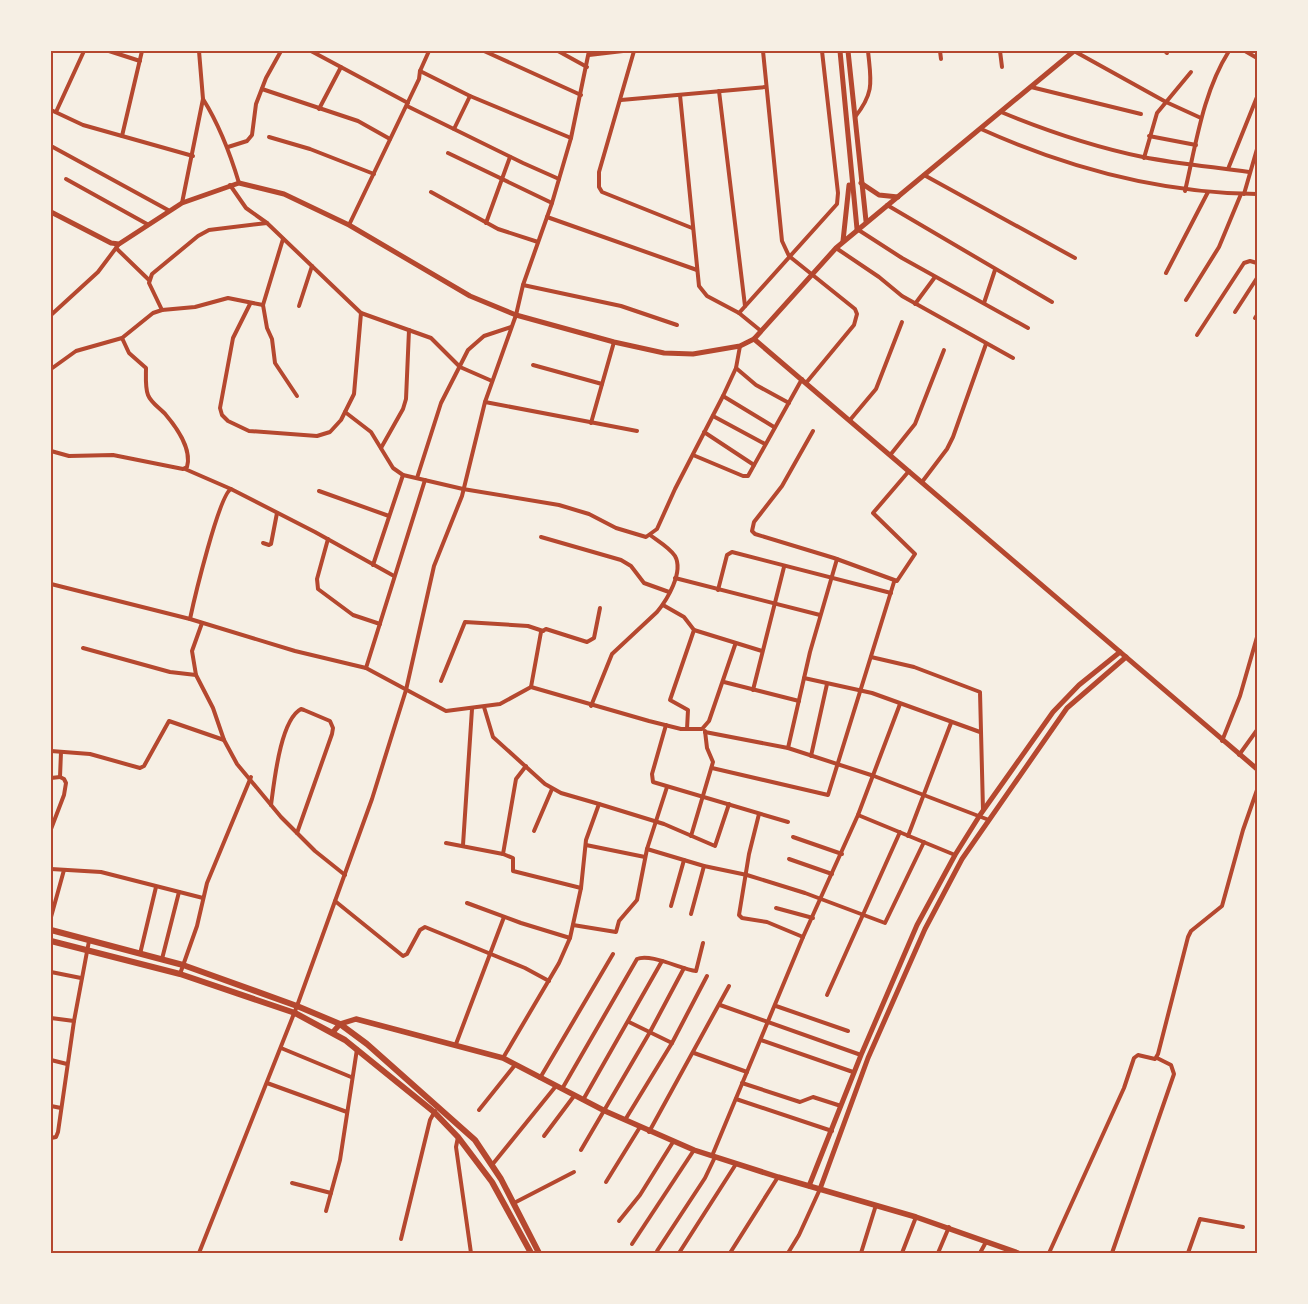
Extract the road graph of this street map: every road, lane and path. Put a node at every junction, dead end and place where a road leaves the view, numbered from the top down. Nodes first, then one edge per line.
1 (84, 51) edge
2 (109, 51) edge
3 (142, 51) edge
4 (198, 51) edge
5 (281, 51) edge
6 (311, 51) edge
7 (429, 51) edge
8 (484, 51) edge
9 (558, 51) edge
10 (623, 51) edge
11 (634, 51) edge
12 (763, 51) edge
13 (822, 51) edge
14 (840, 51) edge
15 (848, 51) edge
16 (868, 51) edge
17 (940, 51) edge
18 (1000, 51) edge
19 (1074, 51) edge
20 (1229, 51) edge
21 (1245, 51) edge
22 (611, 52) edge
23 (589, 53) edge
24 (1257, 58) edge
25 (941, 59) dead end
26 (140, 61) junction
27 (340, 67) junction
28 (587, 67) junction
29 (1002, 67) dead end
30 (420, 71) junction
31 (1192, 72) dead end
32 (766, 86) junction
33 (1031, 87) junction
34 (262, 89) junction
35 (719, 91) junction
36 (581, 94) junction
37 (680, 95) junction
38 (470, 96) junction
39 (1257, 96) edge
40 (203, 99) junction
41 (621, 100) junction
42 (1166, 102) junction
43 (407, 104) junction
44 (319, 109) junction
45 (53, 111) edge
46 (1001, 112) junction
47 (1141, 114) dead end
48 (855, 117) junction
49 (1201, 118) junction
50 (454, 129) junction
51 (981, 130) junction
52 (122, 136) junction
53 (1149, 136) junction
54 (269, 137) dead end
55 (571, 138) junction
56 (390, 139) junction
57 (1196, 145) junction
58 (51, 146) edge
59 (228, 147) junction
60 (1257, 149) edge
61 (448, 153) dead end
62 (193, 156) junction
63 (510, 157) junction
64 (1144, 158) junction
65 (1191, 164) junction
66 (1228, 169) junction
67 (1249, 172) junction
68 (374, 174) junction
69 (924, 174) junction
70 (851, 176) junction
71 (559, 178) junction
72 (66, 179) dead end
73 (502, 179) junction
74 (239, 183) junction
75 (861, 183) junction
76 (230, 185) junction
77 (1185, 190) junction
78 (431, 192) dead end
79 (1208, 192) junction
80 (1242, 194) junction
81 (1257, 194) edge
82 (898, 197) junction
83 (182, 203) junction
84 (552, 203) junction
85 (887, 205) junction
86 (168, 210) junction
87 (52, 214) edge
88 (548, 217) junction
89 (866, 221) junction
90 (267, 223) junction
91 (486, 223) junction
92 (147, 224) junction
93 (349, 225) junction
94 (692, 228) junction
95 (857, 229) junction
96 (283, 239) junction
97 (538, 242) junction
98 (842, 242) junction
99 (118, 246) junction
100 (836, 248) junction
101 (789, 256) junction
102 (1075, 258) dead end
103 (1257, 263) edge
104 (312, 266) junction
105 (697, 270) junction
106 (995, 270) junction
107 (1166, 273) dead end
108 (810, 274) junction
109 (935, 277) junction
110 (1257, 278) edge
111 (149, 280) junction
112 (523, 285) junction
113 (1186, 300) dead end
114 (1052, 302) dead end
115 (984, 303) junction
116 (250, 304) junction
117 (915, 304) junction
118 (263, 305) junction
119 (299, 306) dead end
120 (745, 306) junction
121 (162, 310) junction
122 (1235, 312) dead end
123 (52, 313) edge
124 (361, 313) junction
125 (739, 313) junction
126 (516, 315) junction
127 (902, 322) dead end
128 (677, 325) dead end
129 (511, 327) junction
130 (1028, 328) dead end
131 (409, 330) junction
132 (762, 331) junction
133 (1198, 335) dead end
134 (122, 338) junction
135 (754, 339) junction
136 (614, 342) junction
137 (986, 344) junction
138 (740, 346) junction
139 (944, 350) dead end
140 (1013, 358) dead end
141 (533, 365) dead end
142 (460, 367) junction
143 (736, 368) junction
144 (51, 369) edge
145 (492, 381) junction
146 (804, 381) junction
147 (602, 384) junction
148 (297, 396) dead end
149 (723, 396) junction
150 (485, 402) junction
151 (789, 403) junction
152 (346, 412) junction
153 (713, 416) junction
154 (850, 420) junction
155 (591, 423) junction
156 (774, 427) junction
157 (637, 431) dead end
158 (813, 431) dead end
159 (704, 432) junction
160 (765, 444) junction
161 (381, 448) junction
162 (51, 451) edge
163 (891, 454) junction
164 (693, 455) junction
165 (754, 465) junction
166 (185, 469) junction
167 (909, 471) junction
168 (403, 475) junction
169 (417, 478) junction
170 (425, 480) junction
171 (922, 482) junction
172 (231, 489) junction
173 (463, 489) junction
174 (319, 491) dead end
175 (278, 513) junction
176 (389, 516) junction
177 (650, 535) junction
178 (541, 537) dead end
179 (328, 539) junction
180 (263, 543) dead end
181 (837, 559) junction
182 (373, 565) junction
183 (784, 567) junction
184 (394, 576) junction
185 (832, 577) junction
186 (675, 578) junction
187 (894, 582) junction
188 (51, 584) edge
189 (718, 590) junction
190 (670, 592) junction
191 (890, 593) junction
192 (773, 604) junction
193 (663, 605) junction
194 (600, 608) dead end
195 (820, 614) junction
196 (190, 619) junction
197 (202, 623) junction
198 (380, 624) junction
199 (694, 630) junction
200 (542, 631) junction
201 (1257, 637) edge
202 (735, 645) junction
203 (83, 648) dead end
204 (762, 652) junction
205 (1120, 652) junction
206 (871, 657) junction
207 (1126, 657) junction
208 (366, 668) junction
209 (196, 675) junction
210 (804, 678) junction
211 (441, 681) dead end
212 (724, 682) junction
213 (827, 684) junction
214 (531, 687) junction
215 (406, 690) junction
216 (754, 690) junction
217 (859, 690) junction
218 (799, 701) junction
219 (900, 704) junction
220 (592, 706) junction
221 (484, 707) junction
222 (472, 709) junction
223 (952, 723) junction
224 (666, 726) junction
225 (686, 729) junction
226 (705, 730) junction
227 (1257, 730) edge
228 (980, 732) junction
229 (224, 740) junction
230 (1222, 741) junction
231 (788, 748) junction
232 (51, 751) edge
233 (61, 752) junction
234 (1240, 755) junction
235 (811, 756) junction
236 (838, 765) junction
237 (526, 766) junction
238 (712, 768) junction
239 (1257, 769) edge
240 (874, 776) junction
241 (60, 777) junction
242 (51, 778) edge
243 (250, 778) junction
244 (667, 787) junction
245 (552, 789) junction
246 (1257, 790) edge
247 (925, 794) junction
248 (704, 796) junction
249 (599, 804) junction
250 (729, 804) junction
251 (271, 805) junction
252 (982, 813) junction
253 (759, 814) junction
254 (858, 815) junction
255 (989, 820) junction
256 (655, 822) junction
257 (788, 822) dead end
258 (51, 828) edge
259 (534, 831) dead end
260 (900, 832) junction
261 (297, 833) junction
262 (691, 836) junction
263 (908, 836) junction
264 (793, 837) dead end
265 (924, 842) junction
266 (446, 843) dead end
267 (463, 845) junction
268 (586, 845) junction
269 (647, 849) junction
270 (503, 854) junction
271 (842, 854) junction
272 (955, 855) junction
273 (646, 857) junction
274 (789, 859) dead end
275 (684, 860) junction
276 (704, 866) junction
277 (51, 869) edge
278 (64, 870) junction
279 (832, 874) junction
280 (345, 875) junction
281 (747, 875) junction
282 (156, 886) junction
283 (581, 888) junction
284 (179, 892) junction
285 (203, 898) junction
286 (821, 899) junction
287 (335, 901) junction
288 (467, 903) dead end
289 (672, 906) dead end
290 (776, 908) dead end
291 (690, 914) dead end
292 (864, 914) junction
293 (51, 917) edge
294 (504, 917) junction
295 (813, 918) junction
296 (573, 925) junction
297 (51, 930) edge
298 (803, 937) junction
299 (570, 938) junction
300 (51, 941) edge
301 (89, 941) junction
302 (702, 943) dead end
303 (86, 950) junction
304 (140, 954) junction
305 (613, 954) dead end
306 (490, 955) junction
307 (162, 959) junction
308 (662, 961) junction
309 (182, 965) junction
310 (684, 968) junction
311 (51, 972) edge
312 (180, 974) junction
313 (707, 976) dead end
314 (81, 978) junction
315 (548, 981) junction
316 (730, 986) dead end
317 (263, 994) junction
318 (828, 995) dead end
319 (260, 1002) junction
320 (720, 1005) junction
321 (297, 1006) junction
322 (776, 1006) junction
323 (294, 1013) junction
324 (51, 1018) edge
325 (74, 1021) junction
326 (629, 1022) junction
327 (768, 1023) junction
328 (340, 1024) junction
329 (848, 1031) dead end
330 (333, 1032) junction
331 (650, 1032) junction
332 (761, 1040) junction
333 (672, 1043) junction
334 (456, 1044) junction
335 (281, 1048) junction
336 (357, 1048) junction
337 (694, 1053) junction
338 (860, 1055) junction
339 (503, 1058) junction
340 (1157, 1058) junction
341 (51, 1060) edge
342 (67, 1064) junction
343 (515, 1065) junction
344 (747, 1072) junction
345 (854, 1072) junction
346 (351, 1078) junction
347 (540, 1078) junction
348 (267, 1083) junction
349 (742, 1083) junction
350 (559, 1088) junction
351 (574, 1096) junction
352 (736, 1099) junction
353 (583, 1100) junction
354 (51, 1106) edge
355 (438, 1106) junction
356 (841, 1106) junction
357 (60, 1108) junction
358 (479, 1110) dead end
359 (605, 1111) junction
360 (347, 1112) junction
361 (434, 1112) junction
362 (625, 1120) junction
363 (640, 1127) junction
364 (832, 1131) junction
365 (649, 1132) junction
366 (544, 1136) dead end
367 (458, 1137) junction
368 (51, 1138) edge
369 (673, 1142) junction
370 (581, 1150) dead end
371 (694, 1150) junction
372 (714, 1157) junction
373 (736, 1164) junction
374 (492, 1166) junction
375 (574, 1172) dead end
376 (778, 1177) junction
377 (606, 1182) dead end
378 (292, 1183) dead end
379 (809, 1186) junction
380 (820, 1189) junction
381 (331, 1193) junction
382 (514, 1203) junction
383 (876, 1204) junction
384 (326, 1211) dead end
385 (916, 1217) junction
386 (619, 1221) dead end
387 (1242, 1227) dead end
388 (949, 1228) junction
389 (401, 1239) dead end
390 (987, 1241) junction
391 (632, 1244) dead end
392 (657, 1251) dead end
393 (1007, 1251) edge
394 (199, 1253) edge
395 (471, 1253) edge
396 (532, 1253) edge
397 (539, 1253) edge
398 (679, 1253) edge
399 (730, 1253) edge
400 (788, 1253) edge
401 (861, 1253) edge
402 (902, 1253) edge
403 (938, 1253) edge
404 (980, 1253) edge
405 (1018, 1253) edge
406 (1049, 1253) edge
407 (1112, 1253) edge
408 (1188, 1253) edge

1 - 45 street
2 - 26 street
3 - 26 street
4 - 40 street
5 - 34 street
6 - 27 street
7 - 30 street
8 - 36 street
9 - 28 street
10 - 22 street
11 - 41 street
12 - 32 street
13 - 101 street
14 - 70 street
15 - 48 street
16 - 48 street
17 - 25 street
18 - 29 street
19 - 33 street
19 - 42 street
20 - 49 street
21 - 24 street
22 - 23 street
23 - 28 street
26 - 52 street
27 - 43 street
27 - 44 street
28 - 36 street
30 - 38 street
30 - 43 street
31 - 42 street
32 - 35 street
32 - 101 street
33 - 46 street
33 - 47 street
34 - 44 street
34 - 59 street
35 - 37 street
35 - 120 street
36 - 55 street
37 - 41 street
37 - 94 street
38 - 50 street
38 - 55 street
39 - 66 street
40 - 59 street
40 - 62 street
41 - 94 street
42 - 49 street
42 - 53 street
43 - 50 street
43 - 56 street
44 - 56 street
45 - 52 street
46 - 51 street
46 - 64 street
48 - 75 street
49 - 57 street
50 - 63 street
51 - 69 street
51 - 77 street
52 - 62 street
53 - 57 street
53 - 64 street
54 - 68 street
55 - 71 street
56 - 68 street
57 - 65 street
58 - 86 street
59 - 74 street
60 - 67 street
61 - 73 street
62 - 83 street
63 - 71 street
63 - 73 street
64 - 65 street
65 - 66 street
65 - 77 street
66 - 67 street
67 - 80 street
68 - 93 street
69 - 82 street
69 - 102 street
70 - 95 street
70 - 98 street
71 - 84 street
72 - 92 street
73 - 84 street
73 - 91 street
74 - 76 street
74 - 93 street
75 - 82 street
75 - 89 street
76 - 83 street
76 - 90 street
77 - 79 street
78 - 91 street
79 - 80 street
79 - 107 street
80 - 81 street
80 - 113 street
82 - 85 street
83 - 86 street
84 - 88 street
85 - 89 street
85 - 106 street
86 - 92 street
87 - 99 street
88 - 97 street
88 - 105 street
89 - 95 street
90 - 96 street
90 - 111 street
91 - 97 street
92 - 99 street
93 - 126 street
94 - 105 street
95 - 98 street
95 - 109 street
96 - 104 street
96 - 118 street
97 - 112 street
98 - 100 street
99 - 111 street
99 - 123 street
100 - 108 street
100 - 117 street
101 - 108 street
101 - 120 street
103 - 133 street
104 - 119 street
104 - 124 street
105 - 125 street
106 - 114 street
106 - 115 street
108 - 132 street
108 - 146 street
109 - 115 street
109 - 117 street
110 - 122 street
111 - 121 street
112 - 126 street
112 - 128 street
115 - 130 street
116 - 118 street
116 - 121 street
116 - 152 street
117 - 137 street
118 - 148 street
120 - 125 street
121 - 134 street
124 - 131 street
124 - 152 street
125 - 132 street
126 - 129 street
126 - 136 street
127 - 154 street
129 - 142 street
129 - 145 street
131 - 142 street
131 - 161 street
132 - 135 street
134 - 144 street
134 - 166 street
135 - 138 street
135 - 146 street
136 - 138 street
136 - 147 street
137 - 140 street
137 - 171 street
138 - 143 street
139 - 163 street
141 - 147 street
142 - 145 street
142 - 169 street
143 - 149 street
143 - 151 street
145 - 150 street
146 - 151 street
146 - 154 street
147 - 155 street
149 - 153 street
149 - 156 street
150 - 155 street
150 - 173 street
151 - 156 street
152 - 161 street
153 - 159 street
153 - 160 street
154 - 163 street
155 - 157 street
156 - 160 street
158 - 181 street
159 - 164 street
159 - 165 street
160 - 165 street
161 - 168 street
162 - 166 street
163 - 167 street
164 - 165 street
164 - 177 street
166 - 172 street
167 - 171 street
167 - 187 street
168 - 169 street
168 - 176 street
169 - 170 street
170 - 173 street
170 - 184 street
171 - 205 street
172 - 175 street
172 - 196 street
173 - 177 street
173 - 215 street
174 - 176 street
175 - 179 street
175 - 180 street
176 - 182 street
177 - 186 street
178 - 190 street
179 - 182 street
179 - 198 street
181 - 185 street
181 - 187 street
182 - 184 street
183 - 185 street
183 - 189 street
183 - 192 street
184 - 198 street
185 - 191 street
185 - 195 street
186 - 189 street
186 - 190 street
187 - 191 street
188 - 196 street
189 - 192 street
190 - 193 street
191 - 206 street
192 - 195 street
192 - 204 street
193 - 199 street
193 - 220 street
194 - 200 street
195 - 210 street
196 - 197 street
197 - 208 street
197 - 209 street
198 - 208 street
199 - 202 street
199 - 225 street
200 - 211 street
200 - 214 street
201 - 230 street
202 - 204 street
202 - 212 street
203 - 209 street
204 - 216 street
205 - 207 street
205 - 252 street
206 - 217 street
206 - 228 street
207 - 230 street
207 - 255 street
208 - 215 street
209 - 229 street
210 - 213 street
210 - 218 street
212 - 216 street
212 - 226 street
213 - 217 street
213 - 235 street
214 - 220 street
214 - 221 street
215 - 222 street
215 - 280 street
216 - 218 street
217 - 219 street
217 - 236 street
218 - 231 street
219 - 223 street
219 - 240 street
220 - 224 street
221 - 222 street
221 - 237 street
222 - 267 street
223 - 228 street
223 - 247 street
224 - 225 street
224 - 244 street
225 - 226 street
226 - 231 street
226 - 238 street
227 - 234 street
228 - 252 street
229 - 233 street
229 - 243 street
230 - 234 street
231 - 235 street
232 - 233 street
233 - 241 street
234 - 239 street
235 - 236 street
236 - 238 street
236 - 240 street
237 - 245 street
237 - 270 street
238 - 248 street
240 - 247 street
240 - 254 street
241 - 242 street
241 - 258 street
243 - 251 street
243 - 285 street
244 - 248 street
244 - 256 street
245 - 249 street
245 - 259 street
246 - 340 street
247 - 252 street
247 - 263 street
248 - 250 street
248 - 262 street
249 - 256 street
249 - 268 street
250 - 253 street
250 - 262 street
251 - 261 street
251 - 261 street
252 - 255 street
252 - 272 street
253 - 257 street
253 - 281 street
254 - 260 street
254 - 271 street
255 - 380 street
256 - 262 street
256 - 269 street
260 - 263 street
260 - 292 street
261 - 280 street
263 - 265 street
264 - 271 street
265 - 272 street
265 - 292 street
266 - 267 street
267 - 270 street
268 - 273 street
268 - 283 street
269 - 273 street
269 - 275 street
270 - 283 street
271 - 279 street
272 - 338 street
273 - 296 street
274 - 279 street
275 - 276 street
275 - 289 street
276 - 281 street
276 - 291 street
277 - 278 street
278 - 282 street
278 - 293 street
279 - 286 street
280 - 287 street
281 - 286 street
281 - 298 street
282 - 284 street
282 - 304 street
283 - 296 street
284 - 285 street
284 - 307 street
285 - 309 street
286 - 292 street
286 - 295 street
287 - 306 street
287 - 321 street
288 - 294 street
290 - 295 street
292 - 318 street
294 - 299 street
294 - 306 street
295 - 298 street
296 - 299 street
297 - 301 main road
298 - 322 street
299 - 315 street
300 - 303 main road
301 - 303 street
301 - 304 main road
302 - 310 street
303 - 312 main road
303 - 314 street
304 - 307 main road
305 - 347 street
306 - 315 street
306 - 334 street
307 - 309 main road
308 - 310 street
308 - 326 street
308 - 350 street
309 - 312 street
309 - 317 main road
310 - 331 street
311 - 314 street
312 - 319 main road
313 - 333 street
314 - 325 street
315 - 339 street
316 - 320 street
317 - 319 main road
317 - 321 main road
319 - 323 main road
320 - 327 street
320 - 337 street
321 - 323 street
321 - 328 main road
322 - 327 street
322 - 329 street
323 - 330 main road
323 - 335 street
324 - 325 street
325 - 342 street
326 - 331 street
326 - 353 street
327 - 332 street
327 - 338 street
328 - 330 main road
328 - 334 main road
328 - 355 main road
330 - 336 main road
331 - 333 street
331 - 359 street
332 - 344 street
332 - 345 street
333 - 362 street
334 - 339 main road
335 - 346 street
335 - 348 street
336 - 346 street
336 - 361 main road
337 - 344 street
337 - 365 street
338 - 345 street
339 - 343 main road
340 - 406 street
340 - 407 street
341 - 342 street
342 - 357 street
343 - 347 main road
343 - 358 street
344 - 349 street
345 - 356 street
346 - 360 street
347 - 350 main road
348 - 360 street
348 - 394 street
349 - 352 street
349 - 356 street
350 - 351 main road
350 - 374 street
351 - 353 main road
351 - 366 street
352 - 364 street
352 - 372 street
353 - 359 main road
354 - 357 street
355 - 361 street
355 - 374 main road
356 - 364 street
357 - 368 street
359 - 362 main road
359 - 370 street
360 - 381 street
361 - 367 main road
361 - 389 street
362 - 363 main road
363 - 365 main road
363 - 377 street
364 - 379 street
365 - 369 main road
367 - 395 street
367 - 396 main road
369 - 371 main road
369 - 386 street
371 - 372 main road
371 - 391 street
372 - 373 main road
372 - 392 street
373 - 376 main road
373 - 398 street
374 - 382 main road
375 - 382 street
376 - 379 main road
376 - 399 street
378 - 381 street
379 - 380 main road
380 - 383 main road
380 - 400 street
381 - 384 street
382 - 397 main road
383 - 385 main road
383 - 401 street
385 - 388 main road
385 - 402 street
387 - 408 street
388 - 390 main road
388 - 403 street
390 - 393 main road
390 - 404 street
393 - 405 main road

